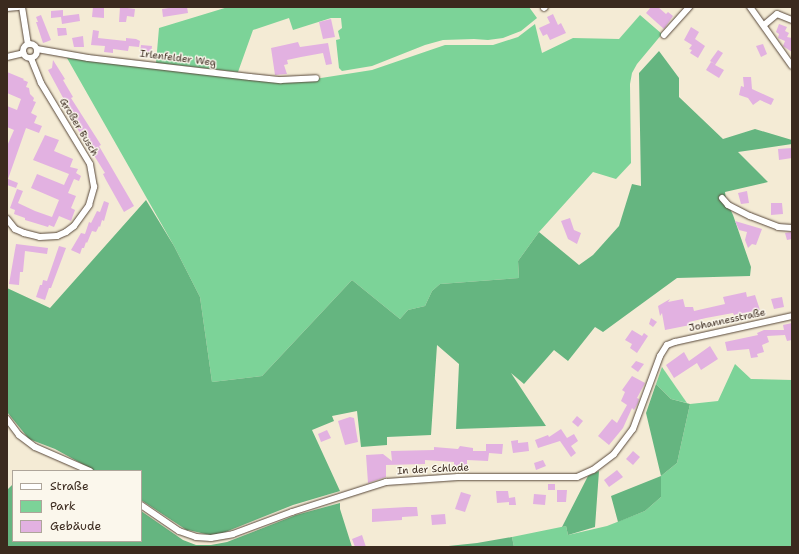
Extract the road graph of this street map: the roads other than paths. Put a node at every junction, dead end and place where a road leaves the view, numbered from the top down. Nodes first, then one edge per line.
1 (18, 7) edge
2 (22, 7) edge
3 (689, 7) edge
4 (750, 7) edge
5 (779, 7) edge
6 (7, 8) edge
7 (777, 14) junction
8 (792, 20) edge
9 (764, 25) junction
10 (664, 36) dead end
11 (28, 44) junction
12 (37, 49) junction
13 (24, 53) junction
14 (7, 57) edge
15 (31, 58) junction
16 (792, 66) edge
17 (316, 78) dead end
18 (722, 198) dead end
19 (7, 219) edge
20 (792, 228) edge
21 (792, 316) edge
22 (667, 346) joint
23 (7, 419) edge
24 (88, 470) edge
25 (142, 506) edge

1 - 6 street
2 - 11 street
3 - 10 street
4 - 9 street
5 - 7 street
7 - 8 street
7 - 9 street
9 - 16 street
11 - 12 street, Irlenfelder Weg
11 - 13 street
12 - 15 street
12 - 17 street, Irlenfelder Weg
13 - 14 street
13 - 15 street
15 - 19 street, Großer Busch
18 - 20 street
21 - 22 street, Johannesstraße
22 - 25 street, In der Schlade
23 - 24 street

